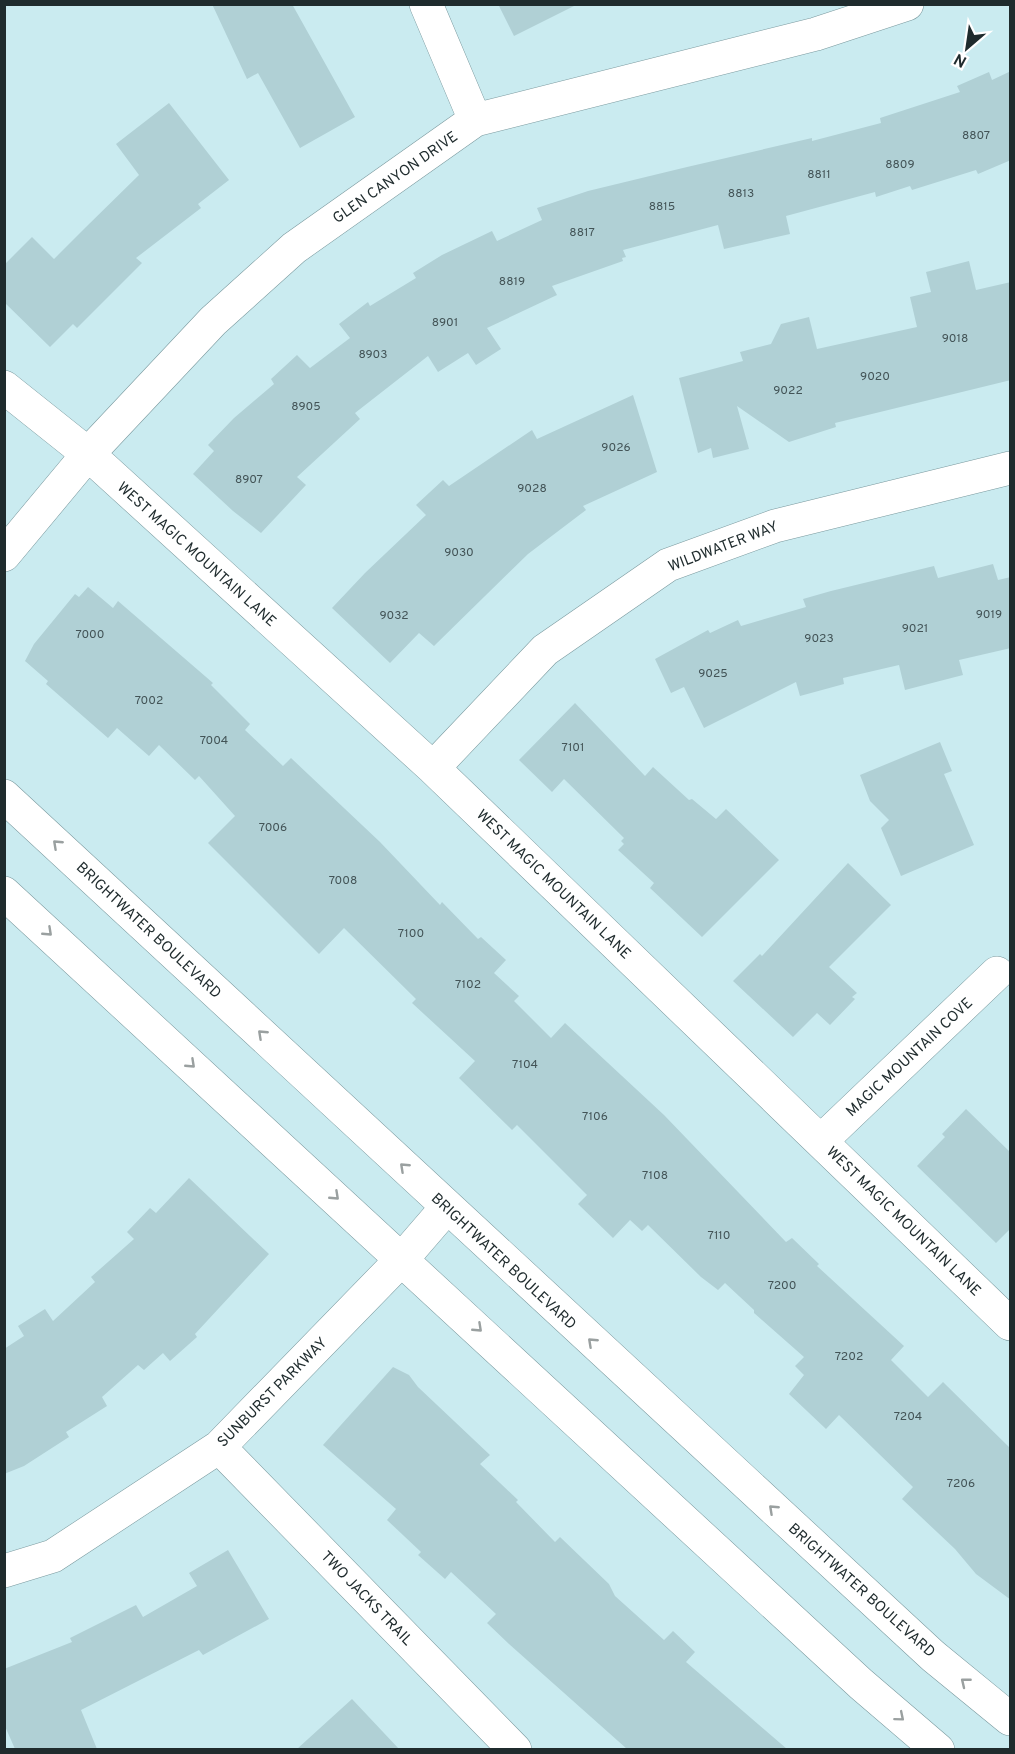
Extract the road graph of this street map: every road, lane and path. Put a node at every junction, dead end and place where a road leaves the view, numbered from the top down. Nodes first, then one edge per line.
1 (426, 4) edge
2 (907, 4) edge
3 (475, 120) junction
4 (4, 387) edge
5 (87, 454) junction
6 (1011, 468) edge
7 (4, 555) edge
8 (433, 768) junction
9 (4, 796) edge
10 (4, 893) edge
11 (998, 973) dead end
12 (820, 1141) junction
13 (447, 1207) junction
14 (403, 1258) junction
15 (1011, 1324) edge
16 (219, 1447) junction
17 (4, 1570) edge
18 (1011, 1719) edge
19 (515, 1749) edge
20 (938, 1749) edge

1 - 3 street
2 - 3 street, GLEN CANYON DRIVE
3 - 5 street, GLEN CANYON DRIVE
4 - 5 street, WEST MAGIC MOUNTAIN LANE
5 - 7 street, GLEN CANYON DRIVE
5 - 8 street, WEST MAGIC MOUNTAIN LANE
6 - 8 street, WILDWATER WAY
8 - 12 street, WEST MAGIC MOUNTAIN LANE
13 -> 9 street, BRIGHTWATER BOULEVARD
10 -> 14 street
11 - 12 street, MAGIC MOUNTAIN COVE
12 - 15 street, WEST MAGIC MOUNTAIN LANE
13 - 14 street, SUNBURST PARKWAY
18 -> 13 street, BRIGHTWATER BOULEVARD
14 - 16 street, SUNBURST PARKWAY
14 -> 20 street
16 - 17 street, SUNBURST PARKWAY
16 - 19 street, TWO JACKS TRAIL

